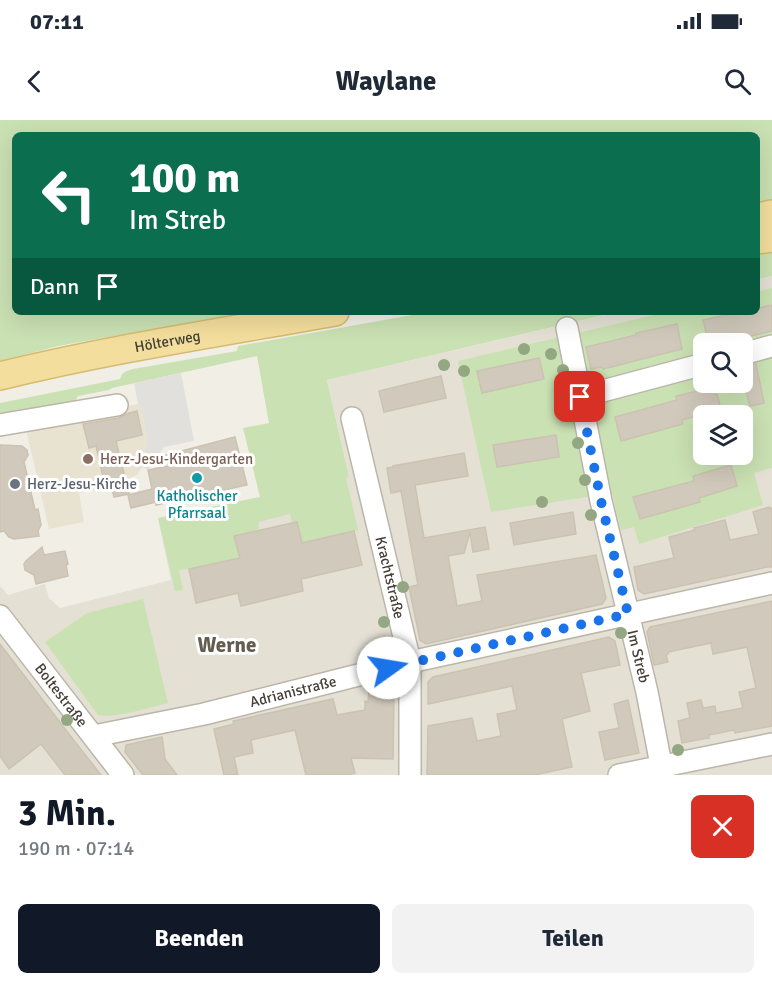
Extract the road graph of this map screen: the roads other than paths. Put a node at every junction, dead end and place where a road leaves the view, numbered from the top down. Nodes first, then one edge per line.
1 (318, 315) edge
2 (567, 328) dead end
3 (772, 346) edge
4 (753, 351) edge
5 (693, 367) edge
6 (0, 376) edge
7 (580, 397) junction
8 (117, 405) dead end
9 (352, 418) dead end
10 (0, 425) edge
11 (772, 583) edge
12 (628, 614) junction
13 (0, 617) edge
14 (410, 662) junction
15 (94, 736) junction
16 (772, 744) edge
17 (662, 771) edge
18 (123, 775) edge
19 (410, 775) edge
20 (619, 775) edge

1 - 6 main road, Hölterweg
2 - 7 street, Im Streb
3 - 4 street
5 - 7 street
7 - 12 street, Im Streb
8 - 10 street
9 - 14 street, Krachtstraße
11 - 12 street, Adrianistraße
12 - 14 street, Adrianistraße
12 - 17 street, Im Streb
13 - 15 street, Boltestraße
14 - 15 street, Adrianistraße
14 - 19 street, Krachtstraße
15 - 18 street, Boltestraße
16 - 17 street
17 - 20 street

